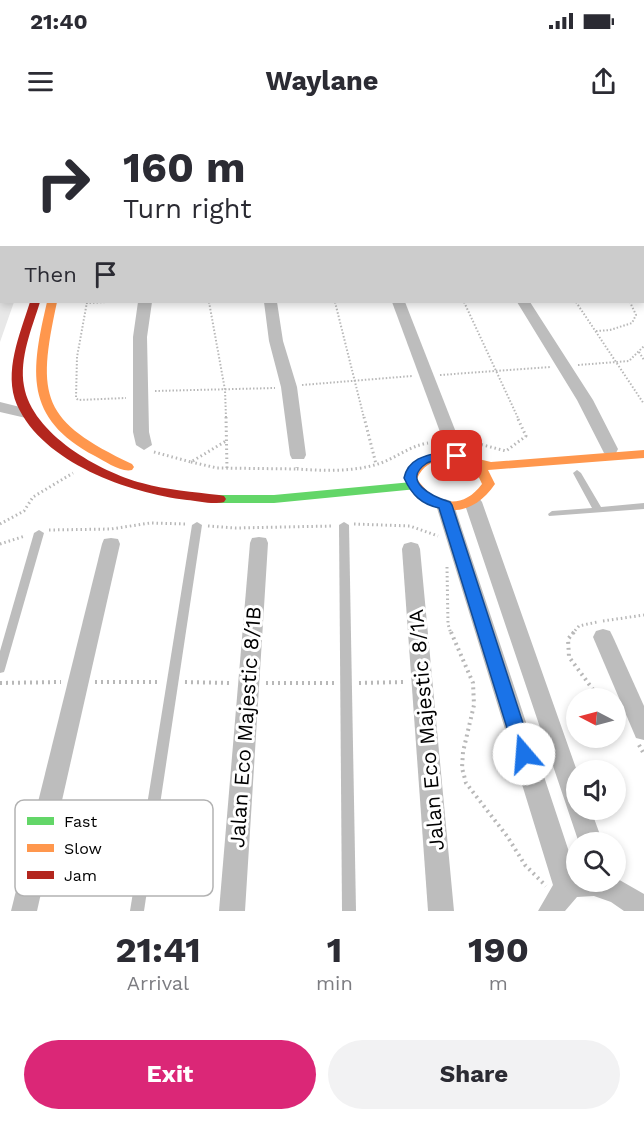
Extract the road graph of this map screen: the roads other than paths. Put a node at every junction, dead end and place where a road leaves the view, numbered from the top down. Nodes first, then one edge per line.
1 (35, 303) edge
2 (52, 303) edge
3 (146, 303) edge
4 (270, 303) edge
5 (398, 303) edge
6 (524, 303) edge
7 (18, 389) junction
8 (0, 401) edge
9 (0, 407) edge
10 (26, 413) junction
11 (142, 439) road end
12 (451, 440) dead end
13 (610, 449) dead end
14 (644, 454) edge
15 (298, 462) road end
16 (477, 464) junction
17 (144, 474) dead end
18 (577, 474) dead end
19 (367, 476) dead end
20 (223, 485) dead end
21 (412, 486) junction
22 (472, 502) junction
23 (445, 505) junction
24 (644, 506) edge
25 (598, 510) junction
26 (552, 514) dead end
27 (197, 525) dead end
28 (344, 525) dead end
29 (39, 533) dead end
30 (259, 543) dead end
31 (111, 544) dead end
32 (411, 549) dead end
33 (603, 637) dead end
34 (0, 669) edge
35 (644, 731) edge
36 (566, 772) edge
37 (50, 800) edge
38 (154, 800) edge
39 (566, 887) edge
40 (566, 891) edge
41 (622, 892) edge
42 (28, 896) edge
43 (139, 896) edge
44 (24, 911) edge
45 (137, 911) edge
46 (232, 911) edge
47 (349, 911) edge
48 (441, 911) edge
49 (551, 911) edge
50 (643, 911) edge

1 - 7 street
2 - 17 street
3 - 11 street
4 - 15 street
5 - 12 street
6 - 13 street
7 - 8 street
7 - 10 street
9 - 10 street
10 - 21 street
14 - 16 street
16 - 21 street
16 - 22 street
18 - 25 lane
19 - 20 street
21 - 23 street
22 - 23 street
22 - 36 street
23 - 39 street
24 - 25 lane
25 - 26 lane
27 - 38 lane
28 - 47 lane
29 - 34 lane
30 - 46 street, Jalan Eco Majestic 8/1B
31 - 37 street
32 - 48 street, Jalan Eco Majestic 8/1A
33 - 35 street
40 - 49 street
41 - 50 street
42 - 44 street
43 - 45 lane

